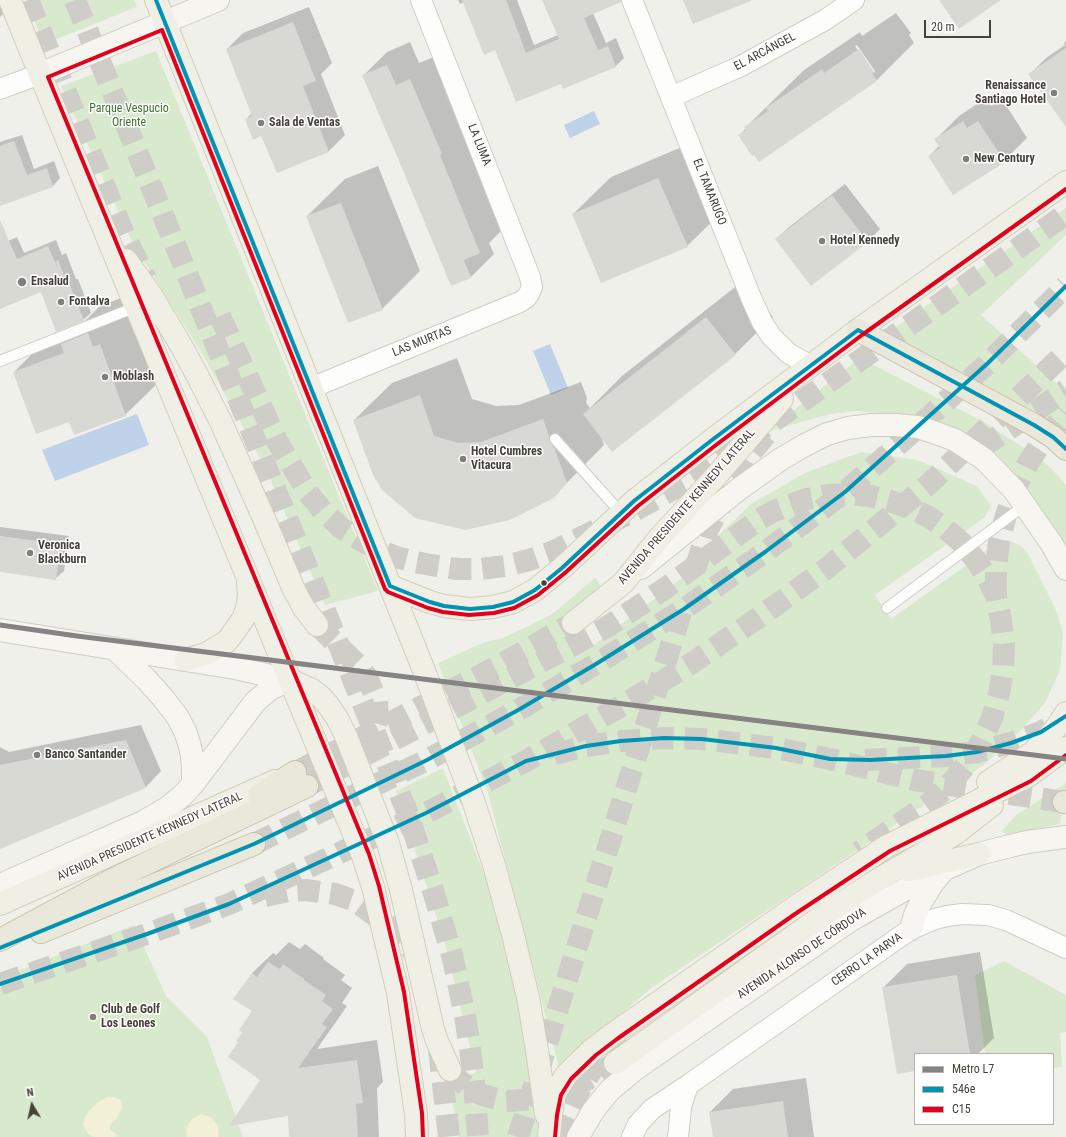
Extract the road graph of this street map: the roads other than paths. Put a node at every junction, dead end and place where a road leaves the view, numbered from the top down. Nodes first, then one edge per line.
1 (10, 0) edge
2 (156, 0) edge
3 (218, 0) edge
4 (421, 0) edge
5 (632, 0) edge
6 (854, 0) edge
7 (165, 22) junction
8 (40, 74) junction
9 (0, 89) edge
10 (671, 97) junction
11 (1066, 182) edge
12 (102, 224) junction
13 (530, 292) joint
14 (136, 307) junction
15 (858, 330) junction
16 (0, 361) edge
17 (811, 366) junction
18 (311, 388) junction
19 (555, 439) dead end
20 (1066, 449) edge
21 (1025, 505) junction
22 (621, 513) junction
23 (1066, 569) edge
24 (248, 579) junction
25 (622, 583) junction
26 (390, 586) junction
27 (887, 608) dead end
28 (573, 623) tunnel mouth
29 (317, 625) tunnel mouth
30 (0, 630) edge
31 (115, 649) junction
32 (184, 660) junction
33 (290, 680) junction
34 (1066, 713) edge
35 (1066, 748) edge
36 (301, 776) joint
37 (1028, 776) junction
38 (193, 784) junction
39 (1066, 837) edge
40 (254, 844) tunnel mouth
41 (887, 846) junction
42 (979, 854) junction
43 (945, 869) junction
44 (879, 879) junction
45 (0, 885) edge
46 (0, 904) edge
47 (911, 929) junction
48 (0, 940) edge
49 (0, 948) edge
50 (1066, 948) edge
51 (615, 1062) tunnel mouth
52 (450, 1070) tunnel mouth
53 (688, 1085) junction
54 (418, 1137) edge
55 (549, 1137) edge
56 (578, 1137) edge
57 (632, 1137) edge
58 (678, 1137) edge

1 - 8 main road
2 - 7 main road
3 - 7 main road
4 - 13 street, LA LUMA
5 - 10 street, EL TAMARUGO
6 - 10 street, EL ARCÁNGEL
7 - 8 main road
7 - 18 main road
8 - 9 street
8 - 12 main road
10 - 17 street, EL TAMARUGO
11 - 15 main road, AVENIDA PRESIDENTE KENNEDY LATERAL
12 - 14 main road
12 - 29 main road
13 - 18 street, LAS MURTAS
14 - 16 lane
14 - 24 main road
15 - 17 main road, AVENIDA PRESIDENTE KENNEDY LATERAL
15 - 20 highway
17 - 22 main road, AVENIDA PRESIDENTE KENNEDY LATERAL
17 - 25 main road, AVENIDA PRESIDENTE KENNEDY LATERAL
18 - 26 main road
19 - 22 lane
21 - 23 main road
21 - 25 main road
21 - 27 lane
22 - 26 main road, AVENIDA PRESIDENTE KENNEDY LATERAL
24 - 32 main road
24 - 33 main road
25 - 28 main road, AVENIDA PRESIDENTE KENNEDY LATERAL
26 - 55 main road, bridge
30 - 31 main road
31 - 32 main road
31 - 38 main road
32 - 33 main road
33 - 38 main road, AVENIDA PRESIDENTE KENNEDY LATERAL
33 - 52 main road, bridge
33 - 54 main road, bridge
34 - 41 main road
35 - 37 main road
36 - 46 main road, AVENIDA PRESIDENTE KENNEDY LATERAL
36 - 48 highway
37 - 41 main road
37 - 44 main road
38 - 45 main road, AVENIDA PRESIDENTE KENNEDY LATERAL
39 - 42 main road, AVENIDA ALONSO DE CÓRDOVA
40 - 49 highway
41 - 55 main road
42 - 43 main road, AVENIDA ALONSO DE CÓRDOVA
42 - 44 main road
43 - 47 main road
43 - 56 main road, AVENIDA ALONSO DE CÓRDOVA
44 - 51 main road
47 - 50 street, CERRO LA PARVA
47 - 53 street, CERRO LA PARVA
53 - 57 street, CERRO LA PARVA
53 - 58 street

